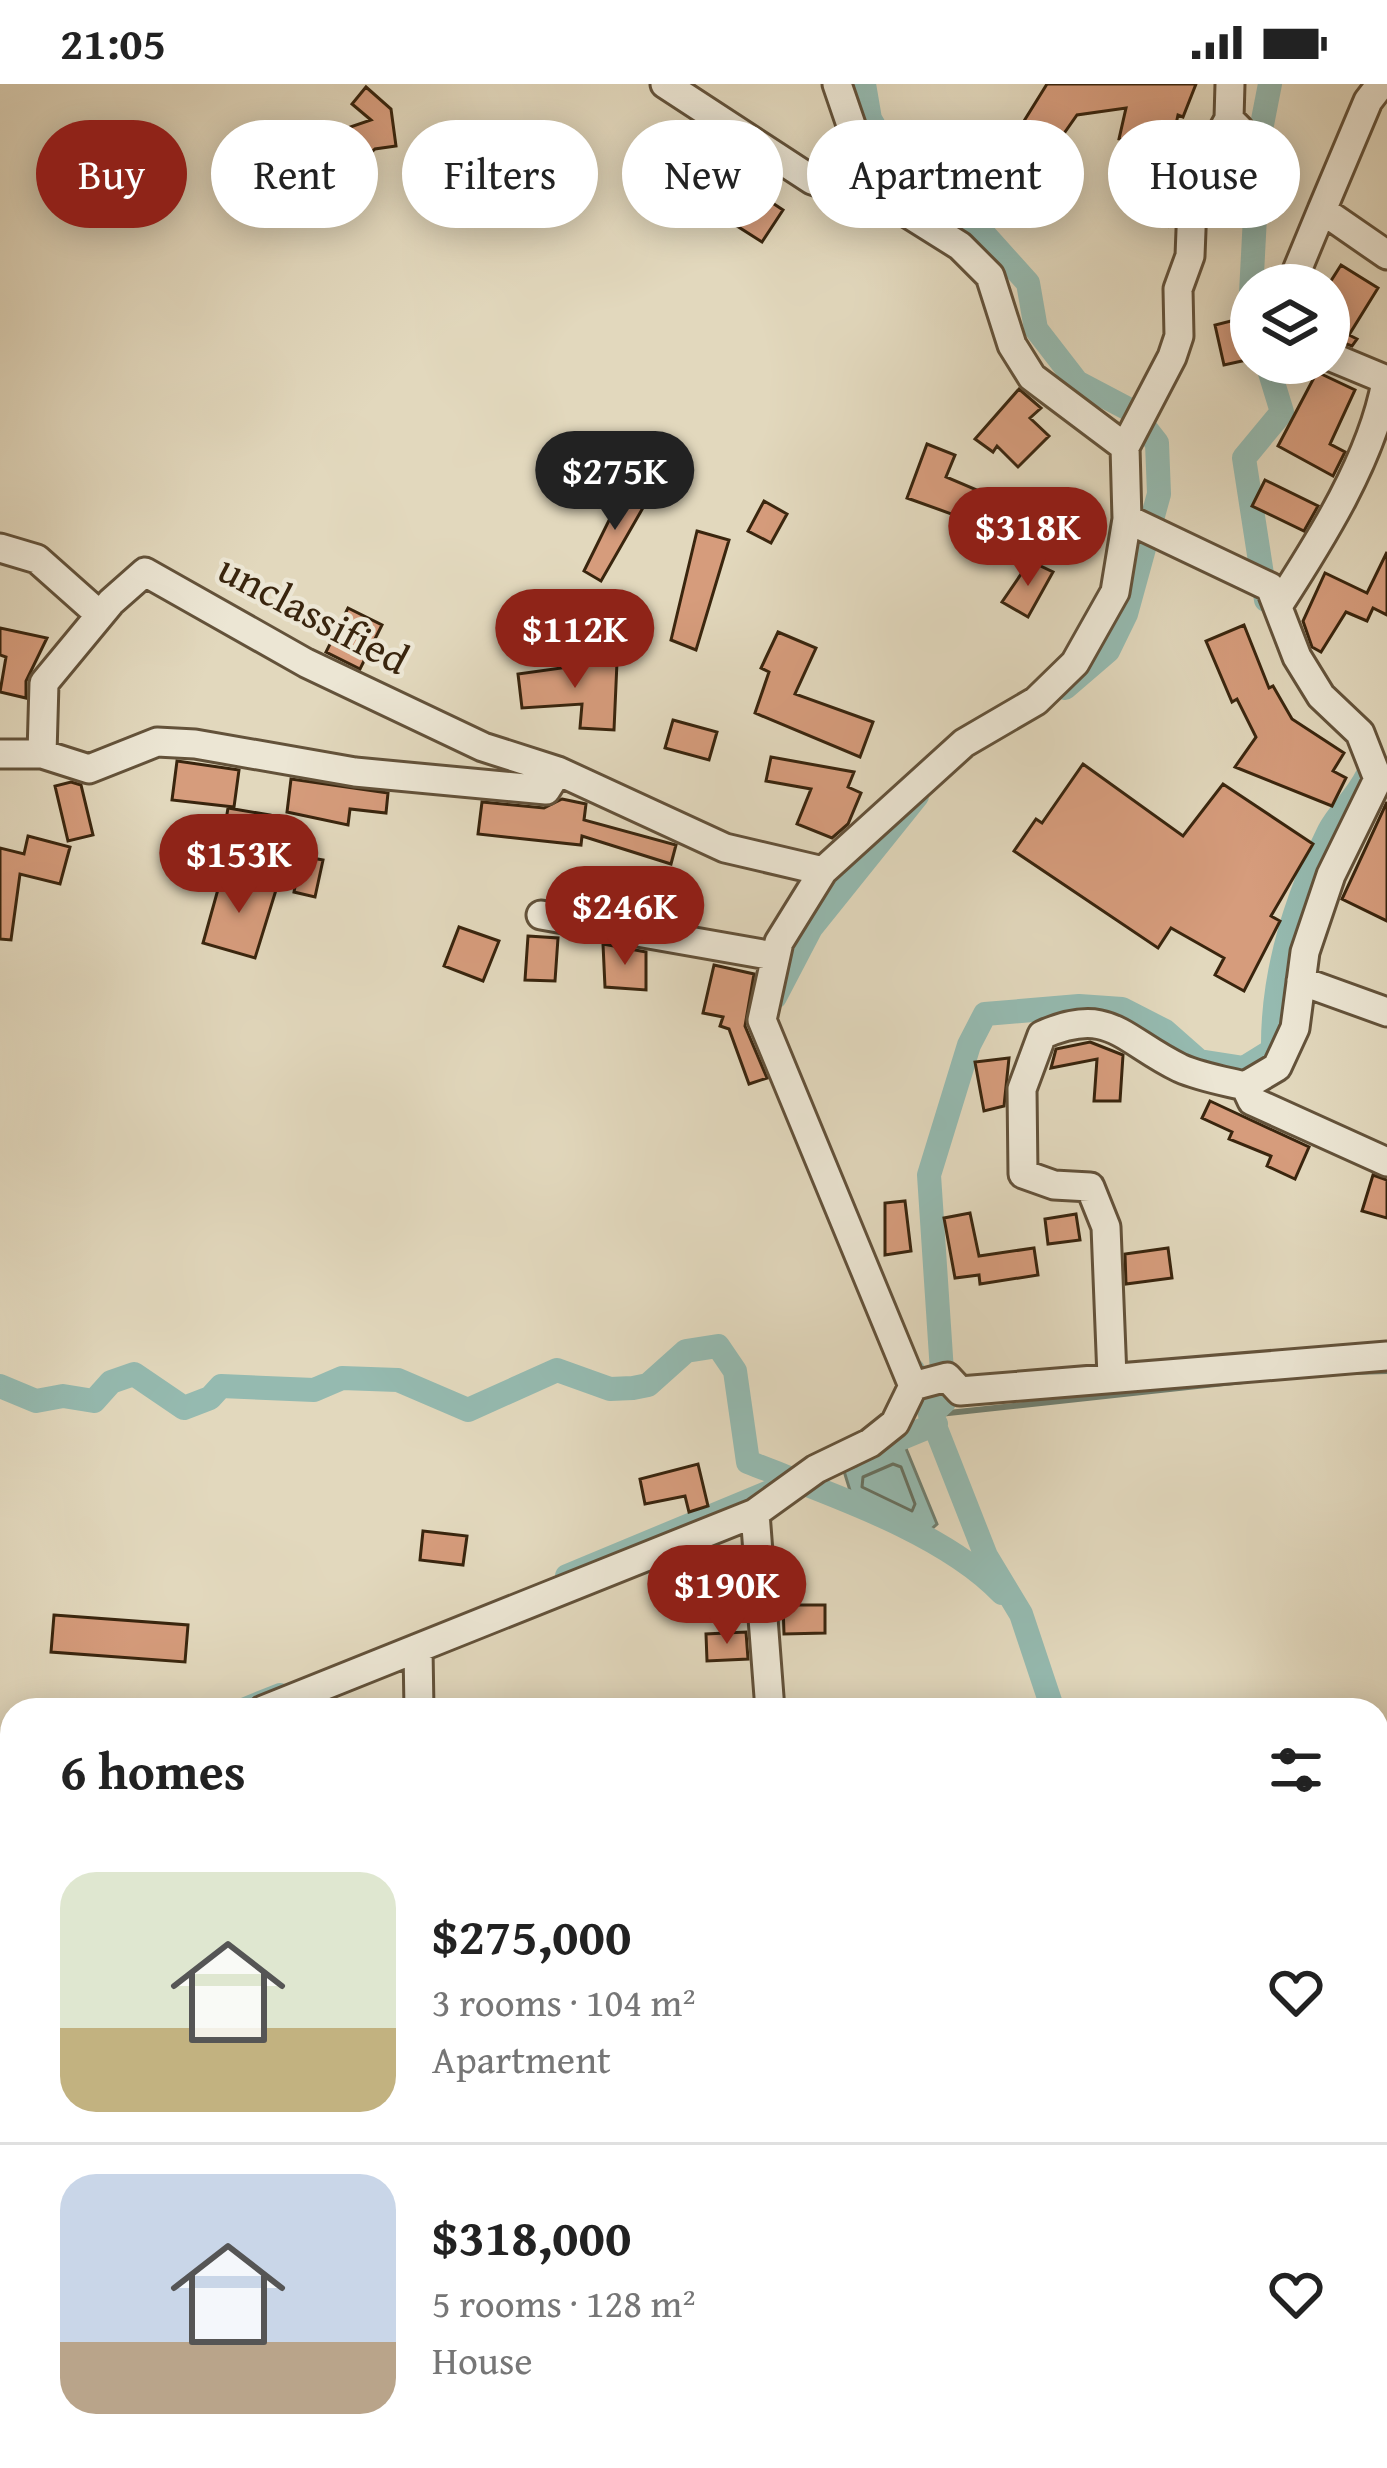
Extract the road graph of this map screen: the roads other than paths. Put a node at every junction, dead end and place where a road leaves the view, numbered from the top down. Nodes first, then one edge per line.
1 (664, 84) edge
2 (837, 84) edge
3 (1230, 84) edge
4 (1381, 84) edge
5 (849, 120) edge
6 (807, 178) edge
7 (1322, 210) junction
8 (934, 228) edge
9 (1387, 255) edge
10 (1300, 264) edge
11 (1350, 365) edge
12 (1386, 381) edge
13 (1125, 447) junction
14 (1131, 520) junction
15 (0, 548) edge
16 (1274, 597) junction
17 (100, 614) junction
18 (0, 754) edge
19 (42, 754) junction
20 (558, 771) junction
21 (1384, 772) edge
22 (823, 871) junction
23 (541, 915) dead end
24 (774, 956) junction
25 (1301, 981) junction
26 (1387, 1012) edge
27 (1245, 1086) junction
28 (1387, 1162) edge
29 (1387, 1356) edge
30 (1112, 1377) junction
31 (913, 1386) junction
32 (754, 1513) junction
33 (418, 1649) junction
34 (293, 1698) edge
35 (419, 1698) edge
36 (769, 1698) edge

1 - 6 street
2 - 5 street
3 - 13 street
4 - 7 street
7 - 9 street
7 - 10 street
8 - 13 street
11 - 12 street
12 - 16 street
13 - 14 street
14 - 16 street
14 - 22 street
15 - 17 street
16 - 21 street
17 - 19 street, unclassified
17 - 20 street, unclassified
18 - 19 street
19 - 20 street
20 - 22 street, unclassified
21 - 25 street
22 - 24 street
23 - 24 street
24 - 31 street
25 - 26 street
25 - 27 street
27 - 28 street
27 - 30 street
29 - 30 street
30 - 31 street
31 - 32 street
32 - 33 street
32 - 36 street
33 - 34 street
33 - 35 street

